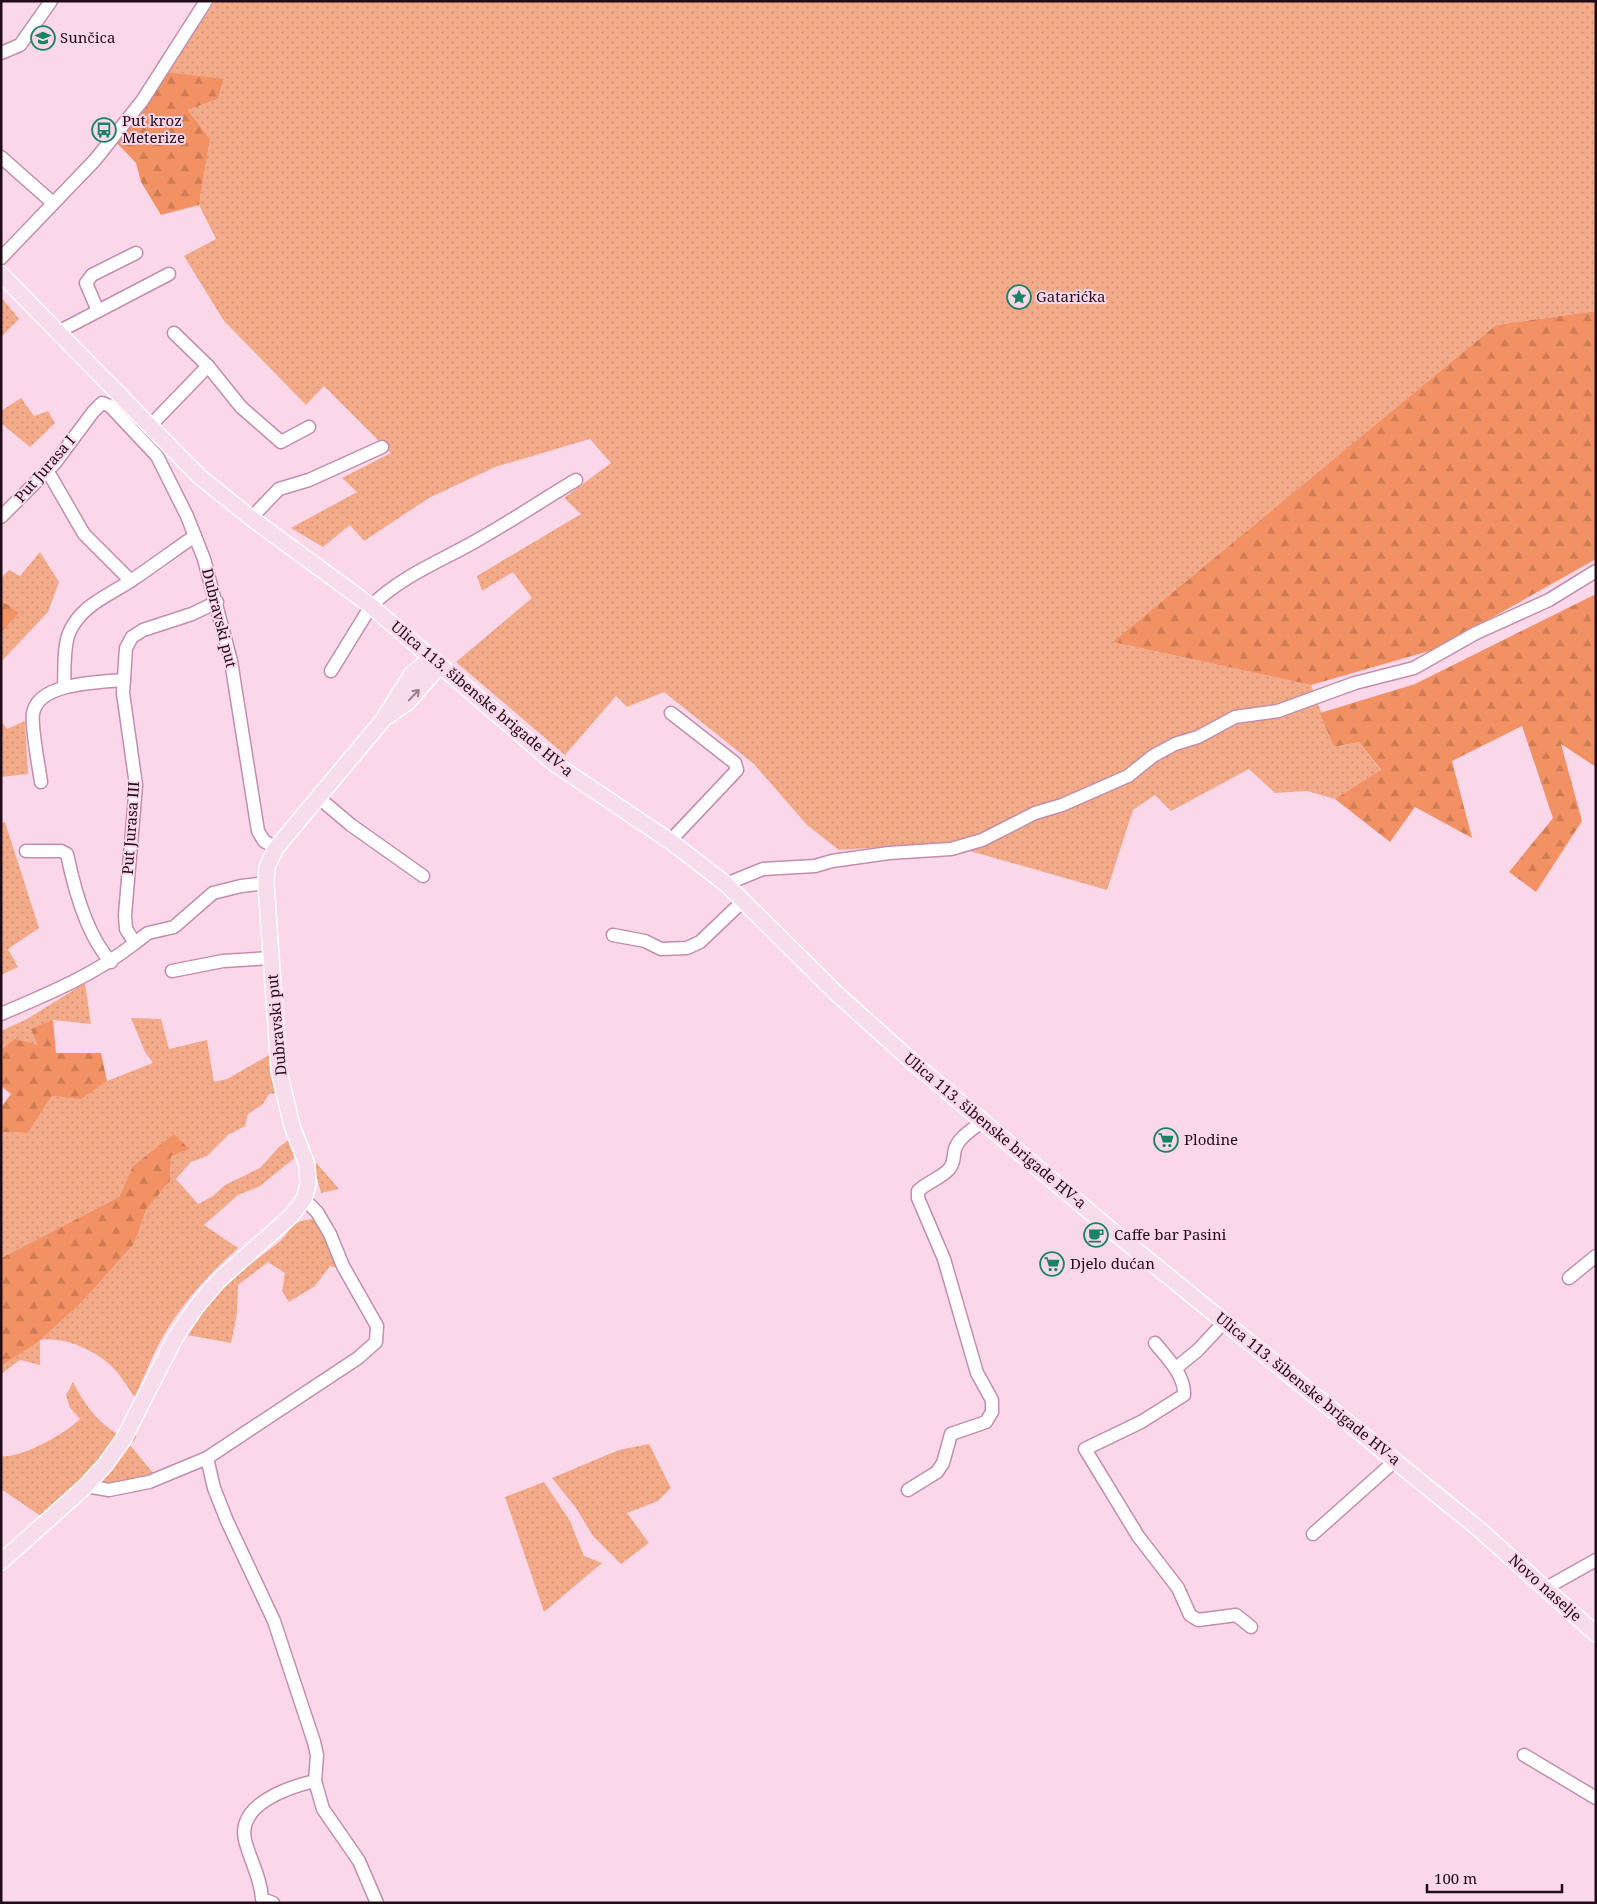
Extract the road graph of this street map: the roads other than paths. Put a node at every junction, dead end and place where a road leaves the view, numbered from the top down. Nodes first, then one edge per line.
1 (51, 1) edge
2 (206, 1) edge
3 (1, 53) edge
4 (1, 157) edge
5 (53, 203) junction
6 (136, 253) dead end
7 (1, 258) edge
8 (1, 274) edge
9 (169, 274) dead end
10 (98, 312) junction
11 (58, 332) junction
12 (174, 333) dead end
13 (208, 366) junction
14 (110, 406) joint
15 (150, 426) junction
16 (309, 427) dead end
17 (382, 447) dead end
18 (47, 470) junction
19 (576, 480) dead end
20 (1, 517) edge
21 (251, 518) junction
22 (194, 536) junction
23 (1596, 571) edge
24 (131, 580) junction
25 (217, 602) junction
26 (371, 606) junction
27 (400, 631) junction
28 (438, 663) junction
29 (331, 671) dead end
30 (411, 675) junction
31 (124, 680) junction
32 (64, 686) junction
33 (671, 713) dead end
34 (383, 720) junction
35 (41, 782) dead end
36 (319, 798) junction
37 (670, 841) junction
38 (276, 848) junction
39 (26, 852) dead end
40 (423, 876) dead end
41 (266, 883) junction
42 (726, 884) junction
43 (743, 901) junction
44 (613, 935) dead end
45 (136, 943) junction
46 (271, 958) junction
47 (111, 962) junction
48 (172, 971) dead end
49 (1, 1014) edge
50 (983, 1121) junction
51 (304, 1199) junction
52 (1596, 1256) edge
53 (1569, 1278) dead end
54 (1225, 1322) junction
55 (1155, 1343) dead end
56 (1176, 1368) junction
57 (207, 1458) junction
58 (1396, 1460) junction
59 (86, 1486) junction
60 (908, 1490) dead end
61 (1314, 1534) dead end
62 (1494, 1542) joint
63 (1596, 1560) edge
64 (1, 1562) edge
65 (1546, 1588) junction
66 (1251, 1628) dead end
67 (1596, 1634) edge
68 (1524, 1755) dead end
69 (315, 1781) junction
70 (1596, 1798) edge
71 (264, 1902) edge
72 (377, 1903) edge

1 - 3 street
2 - 5 street
4 - 5 street
5 - 7 street
6 - 10 street
8 - 11 main road, Ulica 113. šibenske brigade HV-a
9 - 10 street
10 - 11 street
11 - 15 main road, Ulica 113. šibenske brigade HV-a
12 - 13 street
13 - 15 street
13 - 16 street
14 - 18 street, Put Jurasa I
14 - 22 street, Dubravski put
15 - 21 main road, Ulica 113. šibenske brigade HV-a
17 - 21 street
18 - 20 street, Put Jurasa I
18 - 24 street
19 - 26 street
21 - 26 main road, Ulica 113. šibenske brigade HV-a
22 - 24 street
22 - 25 street, Dubravski put
23 - 42 street
24 - 32 street
25 - 31 street, Put Jurasa III
25 - 38 street, Dubravski put
26 - 27 main road, Ulica 113. šibenske brigade HV-a
26 - 29 street
27 - 28 main road, Ulica 113. šibenske brigade HV-a
27 - 30 main road
28 - 30 main road, Dubravski put
34 -> 28 main road, Dubravski put
28 - 37 main road, Ulica 113. šibenske brigade HV-a
30 - 34 main road, Dubravski put
31 - 32 street
31 - 45 street, Put Jurasa III
32 - 35 street
33 - 37 street
34 - 36 main road, Dubravski put
36 - 38 main road, Dubravski put
36 - 40 street
37 - 42 main road, Ulica 113. šibenske brigade HV-a
38 - 41 main road, Dubravski put
39 - 47 street
41 - 45 street
41 - 46 main road, Dubravski put
42 - 43 main road, Ulica 113. šibenske brigade HV-a
43 - 44 street
43 - 50 main road, Ulica 113. šibenske brigade HV-a
45 - 47 street
46 - 48 street
46 - 51 main road, Dubravski put
47 - 49 street
50 - 54 main road, Ulica 113. šibenske brigade HV-a
50 - 60 street
51 - 57 street
51 - 59 main road
52 - 53 street
54 - 56 street
54 - 58 main road, Ulica 113. šibenske brigade HV-a
55 - 56 street
56 - 66 street
57 - 59 street
57 - 69 street
58 - 61 street
58 - 62 main road, Ulica 113. šibenske brigade HV-a
59 - 64 main road
62 - 65 main road, Novo naselje
63 - 65 street
65 - 67 main road, Novo naselje
68 - 70 street
69 - 71 street
69 - 72 street

